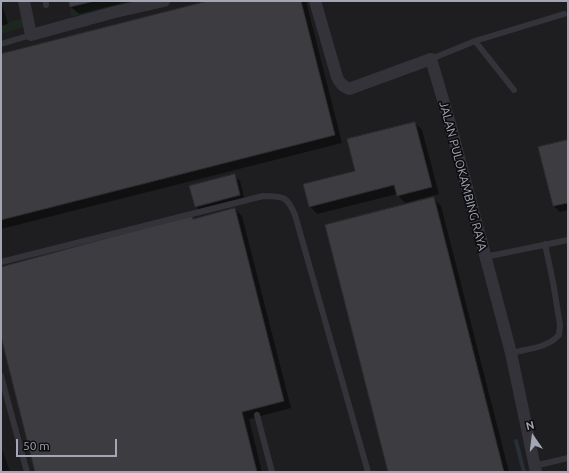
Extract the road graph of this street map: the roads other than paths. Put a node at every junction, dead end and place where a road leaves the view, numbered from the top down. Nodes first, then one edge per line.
1 (24, 1) edge
2 (164, 1) edge
3 (315, 1) edge
4 (564, 14) dead end
5 (31, 35) junction
6 (475, 41) junction
7 (1, 44) edge
8 (431, 59) junction
9 (514, 90) dead end
10 (568, 240) edge
11 (545, 244) junction
12 (485, 257) junction
13 (1, 262) edge
14 (511, 353) junction
15 (1, 376) edge
16 (257, 415) dead end
17 (568, 458) edge
18 (535, 469) edge
19 (27, 472) edge
20 (272, 472) edge
21 (368, 472) edge

1 - 5 street
2 - 5 street
3 - 8 street
4 - 6 lane
5 - 7 lane
6 - 8 lane
6 - 9 lane
8 - 12 street, JALAN PULOKAMBING RAYA
10 - 11 lane
11 - 12 lane
11 - 14 lane
12 - 14 street, JALAN PULOKAMBING RAYA
13 - 21 lane
14 - 18 street, JALAN PULOKAMBING RAYA
15 - 19 lane
16 - 20 lane
17 - 18 lane

